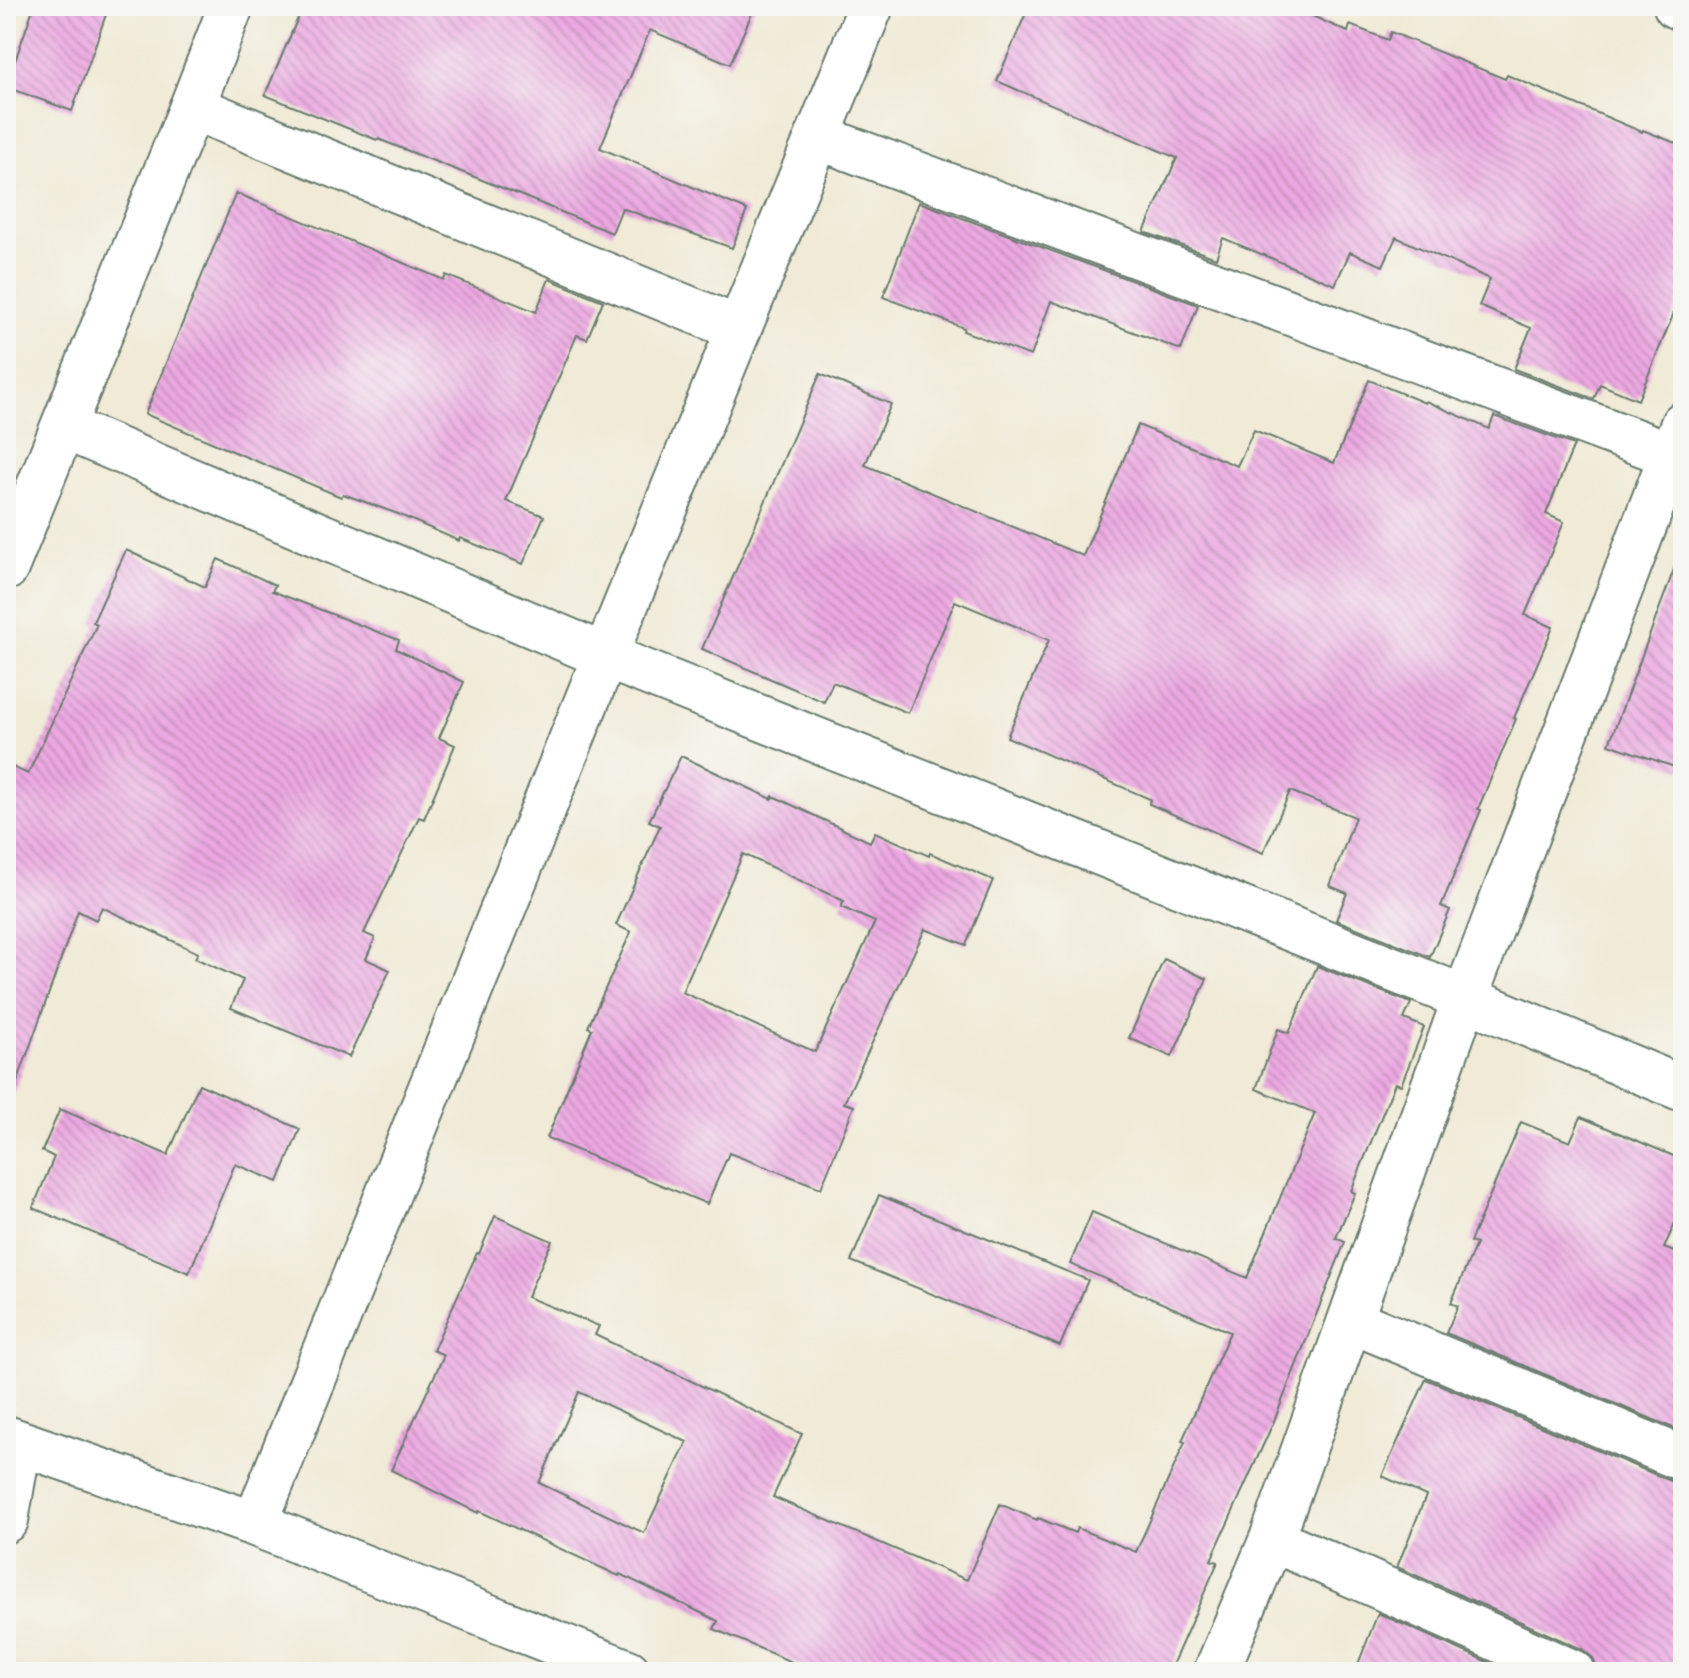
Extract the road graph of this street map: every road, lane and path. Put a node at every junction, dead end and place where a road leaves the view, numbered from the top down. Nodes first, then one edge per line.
1 (231, 6) edge
2 (871, 6) edge
3 (1676, 6) edge
4 (1683, 9) edge
5 (192, 107) junction
6 (818, 137) junction
7 (739, 329) junction
8 (64, 427) junction
9 (1679, 446) edge
10 (6, 568) edge
11 (605, 656) junction
12 (1465, 998) junction
13 (1683, 1089) edge
14 (1350, 1320) junction
15 (12, 1441) edge
16 (1683, 1459) edge
17 (6, 1520) edge
18 (255, 1524) junction
19 (1272, 1539) junction
20 (628, 1672) edge
21 (1216, 1672) edge
22 (1572, 1672) edge

1 - 5 street
2 - 6 street
3 - 4 street
5 - 7 street
5 - 8 street
6 - 7 street
6 - 9 street
7 - 11 street
8 - 10 street
8 - 11 street
9 - 12 street
11 - 12 street
11 - 18 street
12 - 13 street
12 - 14 street
14 - 16 street
14 - 19 street
15 - 17 street
15 - 18 street
18 - 20 street
19 - 21 street
19 - 22 street

